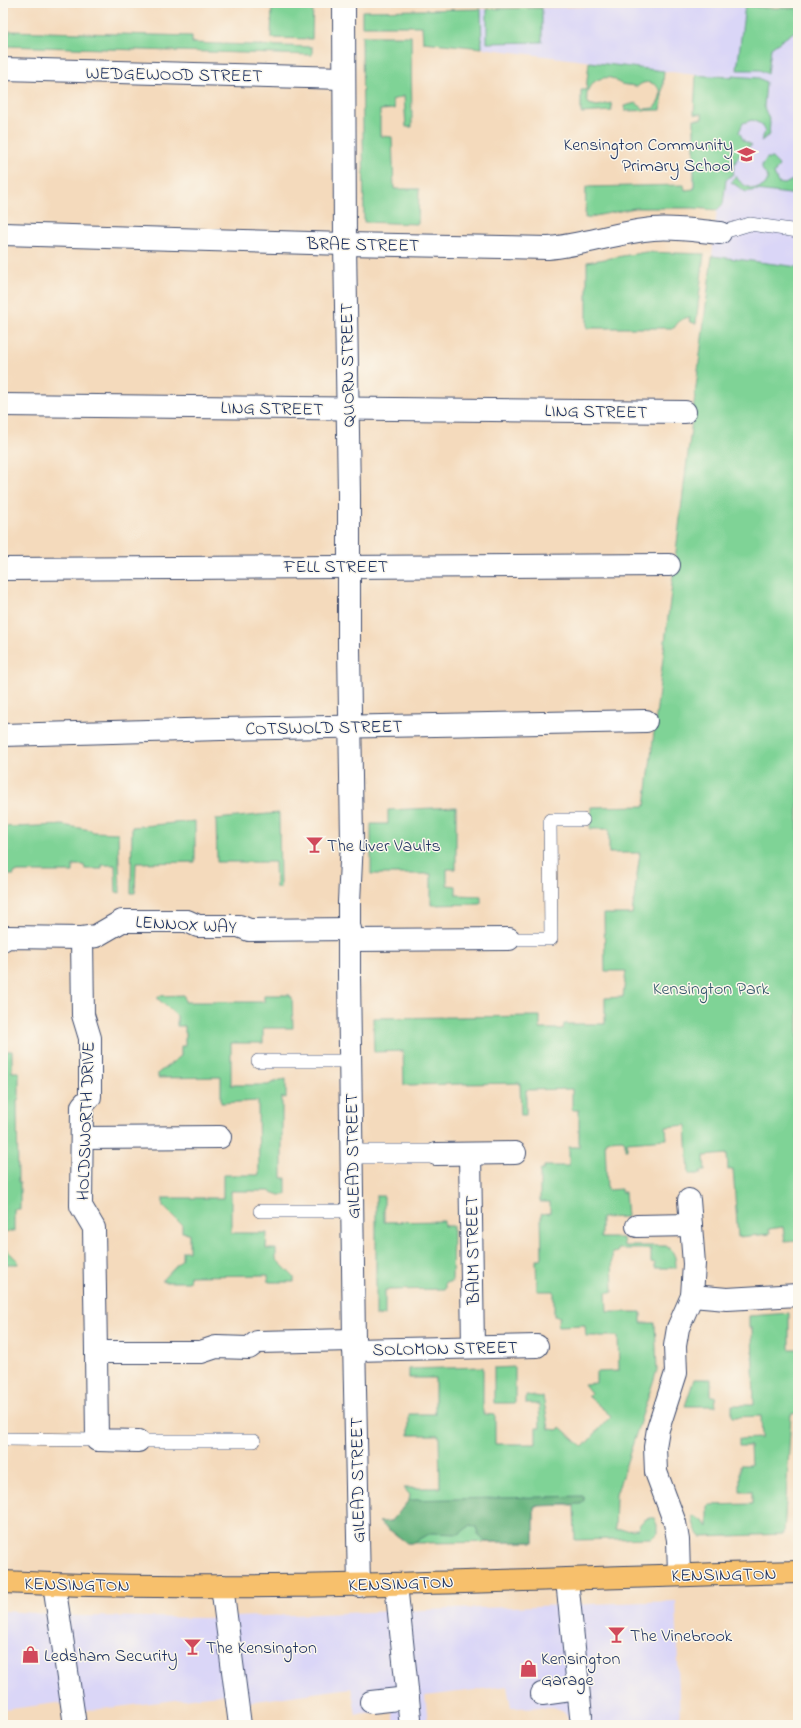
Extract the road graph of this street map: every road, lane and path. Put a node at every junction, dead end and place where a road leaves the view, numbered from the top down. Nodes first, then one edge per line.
1 (344, 3) edge
2 (3, 69) edge
3 (344, 78) junction
4 (798, 230) edge
5 (720, 233) joint
6 (3, 234) edge
7 (345, 244) junction
8 (3, 405) edge
9 (348, 409) junction
10 (686, 412) dead end
11 (669, 565) dead end
12 (348, 566) junction
13 (3, 569) edge
14 (646, 721) dead end
15 (350, 727) junction
16 (3, 735) edge
17 (583, 820) dead end
18 (350, 934) junction
19 (82, 938) junction
20 (509, 939) joint
21 (3, 940) edge
22 (258, 1061) dead end
23 (350, 1061) junction
24 (220, 1137) dead end
25 (82, 1138) junction
26 (515, 1153) dead end
27 (351, 1154) junction
28 (436, 1154) joint
29 (470, 1154) junction
30 (689, 1200) dead end
31 (260, 1211) dead end
32 (352, 1211) junction
33 (691, 1225) junction
34 (637, 1226) dead end
35 (798, 1295) edge
36 (692, 1296) junction
37 (354, 1345) junction
38 (473, 1346) junction
39 (537, 1346) dead end
40 (96, 1352) junction
41 (3, 1439) edge
42 (97, 1440) junction
43 (138, 1441) joint
44 (254, 1441) dead end
45 (798, 1572) edge
46 (679, 1574) junction
47 (567, 1580) junction
48 (3, 1582) edge
49 (54, 1584) junction
50 (396, 1584) junction
51 (222, 1586) junction
52 (359, 1586) junction
53 (578, 1689) junction
54 (542, 1694) dead end
55 (371, 1702) dead end
56 (580, 1716) dead end
57 (75, 1725) edge
58 (240, 1725) edge

1 - 3 street, QUORN STREET
2 - 3 street, WEDGEWOOD STREET
3 - 7 street, QUORN STREET
4 - 5 lane
5 - 7 street, BRAE STREET
6 - 7 street, BRAE STREET
7 - 9 street, QUORN STREET
8 - 9 street, LING STREET
9 - 10 street, LING STREET
9 - 12 street, QUORN STREET
11 - 12 street, FELL STREET
12 - 13 street, FELL STREET
12 - 15 street, QUORN STREET
14 - 15 street, COTSWOLD STREET
15 - 16 street, COTSWOLD STREET
15 - 18 street, GILEAD STREET
17 - 20 lane
18 - 19 street, LENNOX WAY
18 - 20 street, LENNOX WAY
18 - 23 street, GILEAD STREET
19 - 21 street, LENNOX WAY
19 - 25 street, HOLDSWORTH DRIVE
22 - 23 lane
23 - 27 street, GILEAD STREET
24 - 25 street
25 - 40 street, HOLDSWORTH DRIVE
26 - 29 street
27 - 28 street
27 - 32 street, GILEAD STREET
28 - 29 street
29 - 38 street, BALM STREET
30 - 33 street
31 - 32 lane
32 - 37 street, GILEAD STREET
33 - 34 street
33 - 36 street
35 - 36 street
36 - 46 street
37 - 38 street, SOLOMON STREET
37 - 40 street
37 - 52 street, GILEAD STREET
38 - 39 street, SOLOMON STREET
40 - 42 street, HOLDSWORTH DRIVE
41 - 42 lane
42 - 43 street
43 - 44 lane
45 - 46 main road, KENSINGTON
46 - 47 main road, KENSINGTON
47 - 50 main road, KENSINGTON
47 - 53 street
48 - 49 main road, KENSINGTON
49 - 51 main road, KENSINGTON
49 - 57 street
50 - 52 main road, KENSINGTON
50 - 55 street
51 - 52 main road, KENSINGTON
51 - 58 street
53 - 54 street
53 - 56 street

